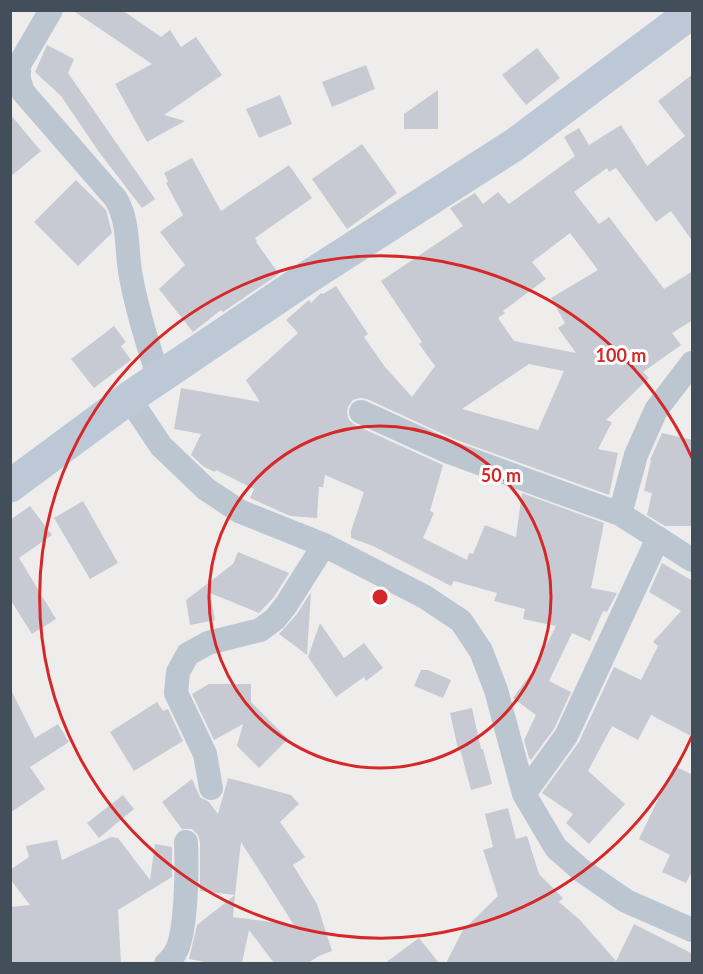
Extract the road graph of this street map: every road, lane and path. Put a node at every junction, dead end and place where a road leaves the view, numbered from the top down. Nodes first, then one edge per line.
1 (51, 10) edge
2 (693, 12) edge
3 (693, 363) edge
4 (159, 378) junction
5 (129, 398) junction
6 (361, 412) dead end
7 (10, 486) edge
8 (620, 514) junction
9 (658, 538) junction
10 (324, 545) junction
11 (693, 560) edge
12 (211, 788) dead end
13 (524, 794) junction
14 (186, 842) dead end
15 (693, 930) edge
16 (166, 963) edge

1 - 4 street
2 - 4 street
3 - 8 street
4 - 5 street
5 - 7 street
5 - 10 street
6 - 8 street
8 - 9 street
9 - 11 street
9 - 13 street
10 - 12 street
10 - 13 street
13 - 15 street
14 - 16 street

